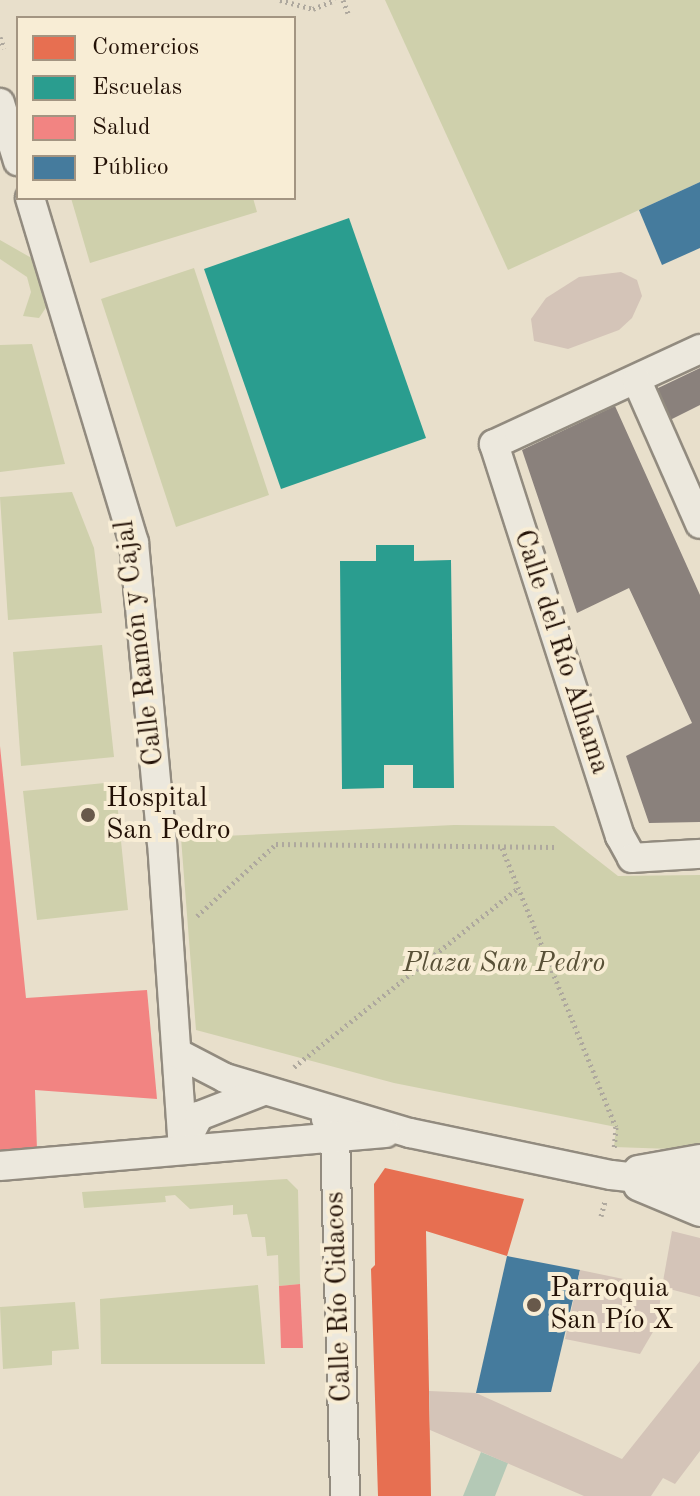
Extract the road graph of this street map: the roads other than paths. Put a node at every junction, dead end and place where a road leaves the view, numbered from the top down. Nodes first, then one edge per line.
1 (0, 103) edge
2 (16, 155) edge
3 (31, 200) edge
4 (700, 349) edge
5 (637, 381) junction
6 (700, 524) edge
7 (700, 854) edge
8 (177, 1053) junction
9 (263, 1091) junction
10 (317, 1103) junction
11 (410, 1133) junction
12 (335, 1135) junction
13 (183, 1147) junction
14 (700, 1159) edge
15 (0, 1166) edge
16 (611, 1175) junction
17 (700, 1185) edge
18 (700, 1212) edge
19 (345, 1496) edge

1 - 2 street
3 - 8 street, Calle Ramón y Cajal
4 - 5 street
5 - 6 street
5 - 7 street, Calle del Río Alhama
8 - 9 street
8 - 13 street, Calle Ramón y Cajal
9 - 10 street
9 - 13 street
10 - 11 street
10 - 12 street, Calle Río Cidacos
11 - 12 street
11 - 16 street
12 - 13 street
12 - 19 street, Calle Río Cidacos
13 - 15 street
14 - 16 street
16 - 17 street
16 - 18 street

